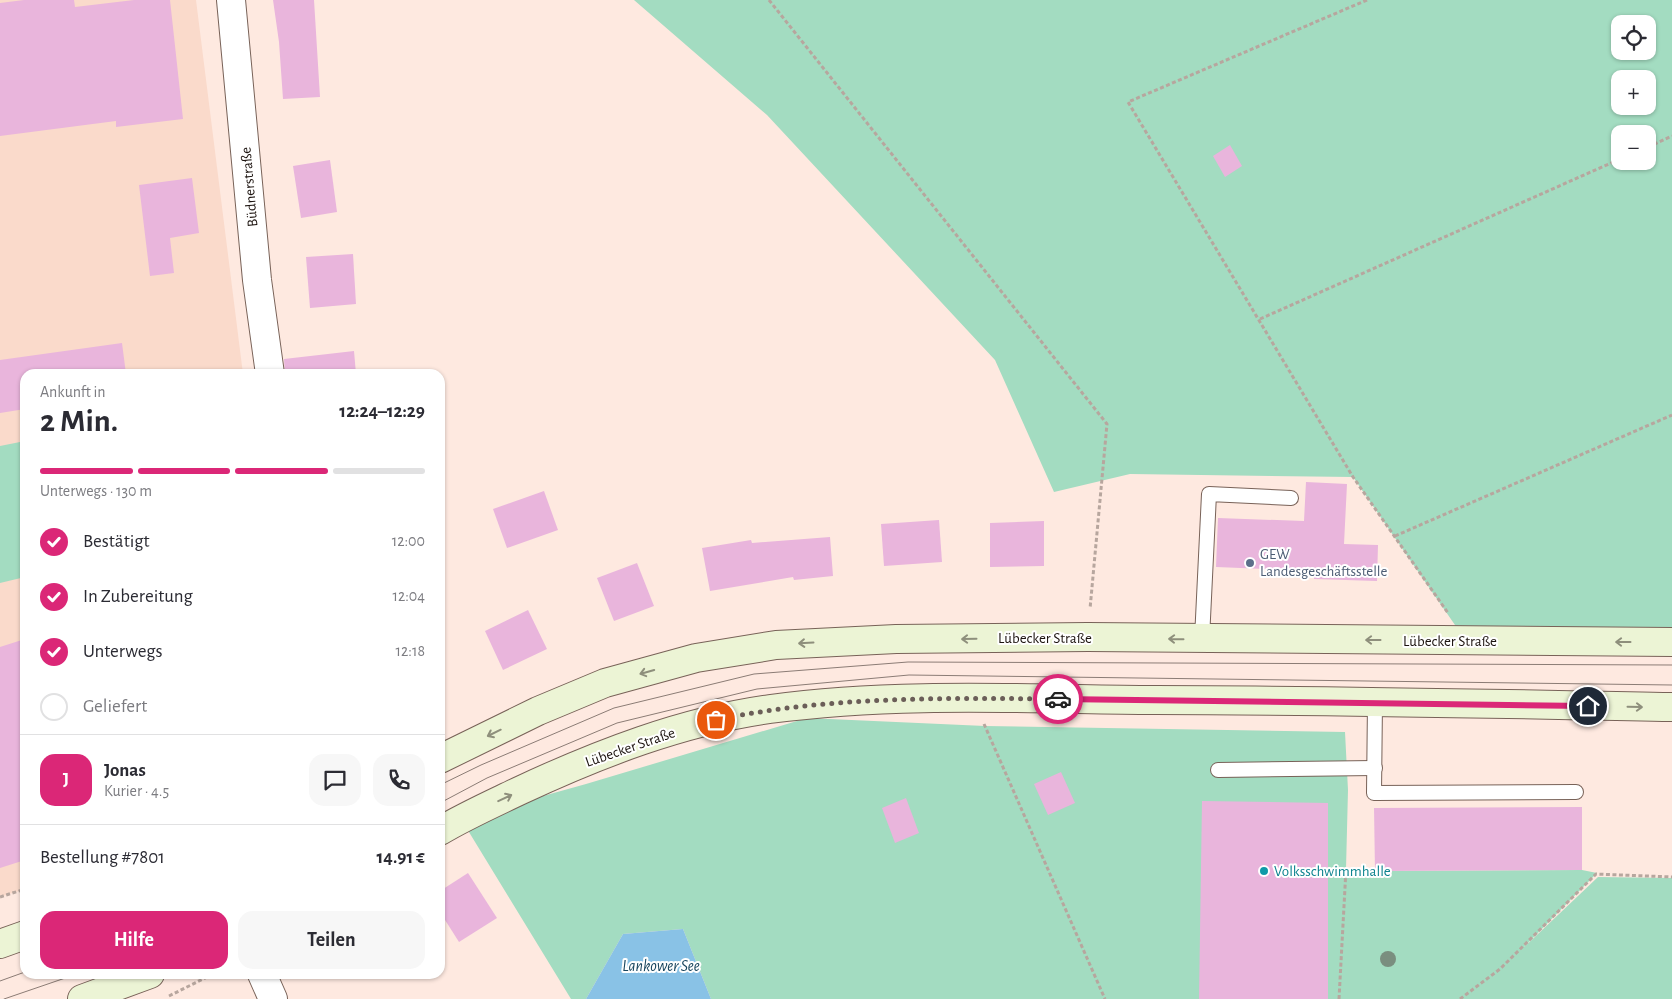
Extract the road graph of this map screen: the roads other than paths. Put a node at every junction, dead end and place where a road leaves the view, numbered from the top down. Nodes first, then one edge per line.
1 (231, 0) edge
2 (269, 369) edge
3 (1291, 498) dead end
4 (1202, 639) junction
5 (1672, 642) edge
6 (1375, 702) junction
7 (1672, 707) edge
8 (445, 757) edge
9 (1375, 768) junction
10 (1218, 770) dead end
11 (1576, 792) dead end
12 (445, 829) edge
13 (20, 937) edge
14 (0, 944) edge
15 (136, 979) edge
16 (264, 979) edge
17 (82, 999) edge
18 (273, 999) edge

1 - 2 street, Büdnerstraße
3 - 4 lane
5 -> 4 street, Lübecker Straße
4 -> 8 street, Lübecker Straße
6 -> 7 street, Lübecker Straße
6 - 9 lane
12 -> 6 street, Lübecker Straße
9 - 10 lane
9 - 11 lane
13 - 14 street
15 - 17 street
16 - 18 street

